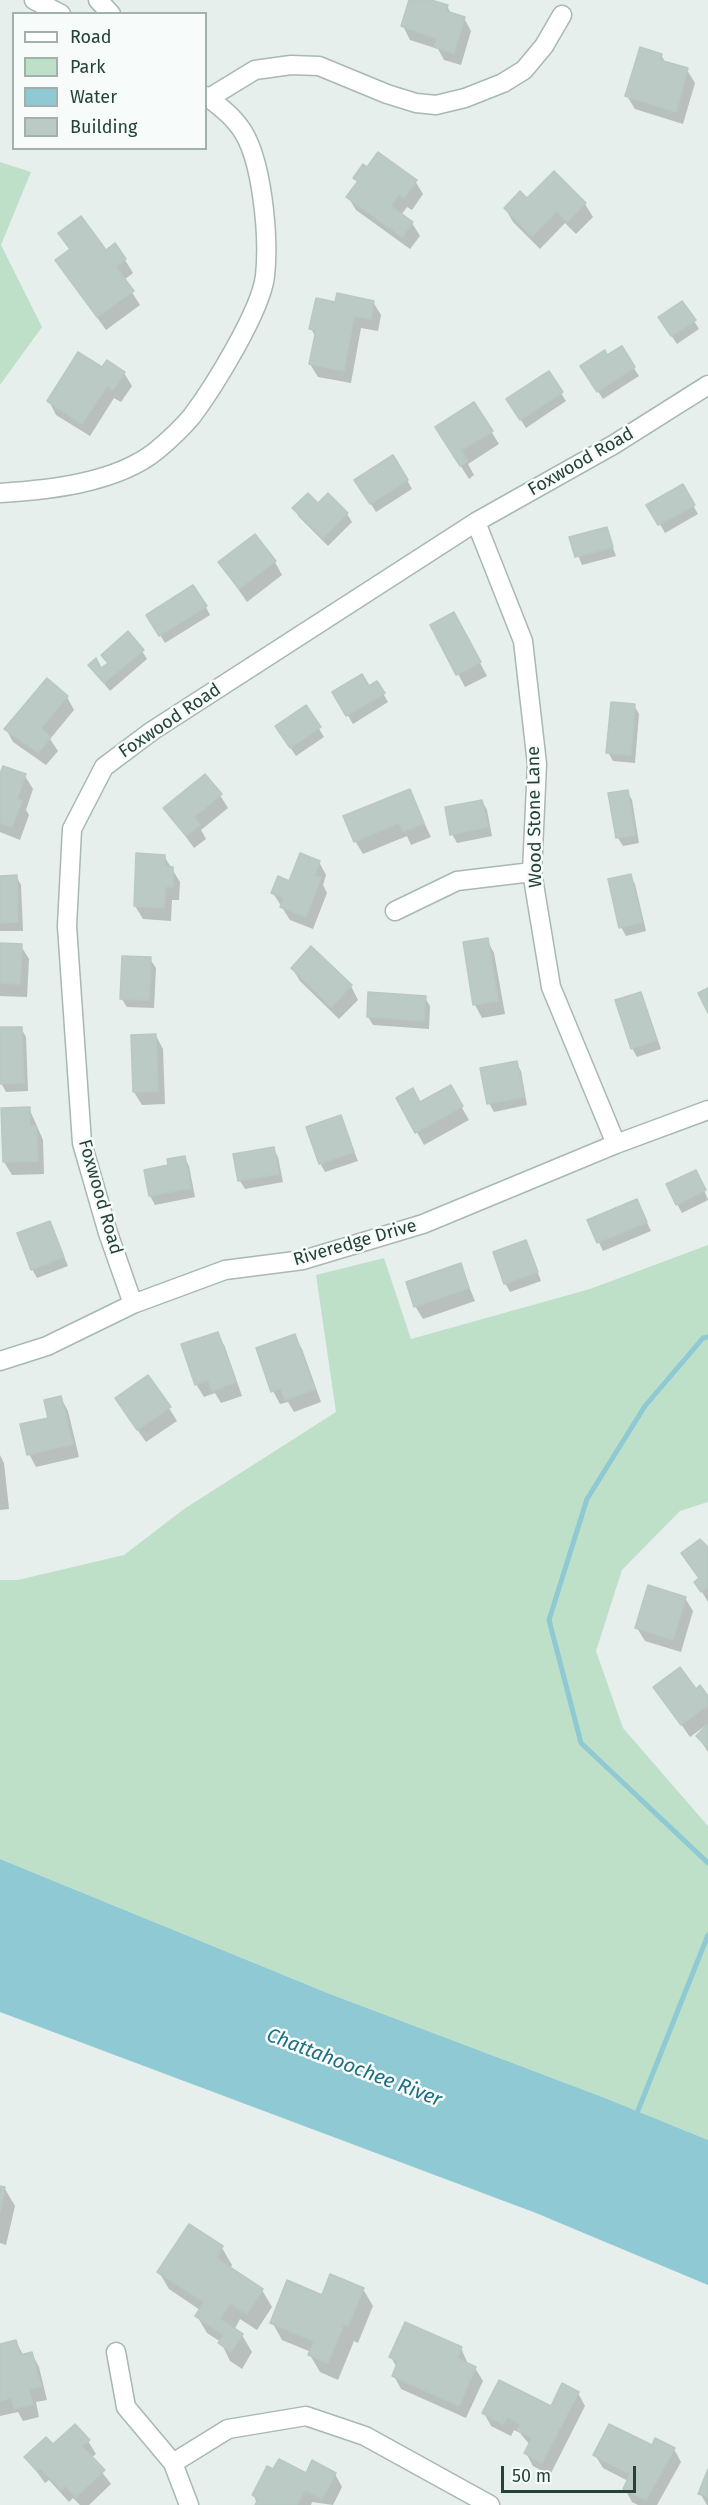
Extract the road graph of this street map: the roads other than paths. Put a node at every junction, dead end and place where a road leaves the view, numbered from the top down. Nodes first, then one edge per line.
1 (34, 0) edge
2 (98, 0) edge
3 (57, 12) edge
4 (109, 12) edge
5 (562, 15) dead end
6 (207, 97) edge
7 (708, 386) edge
8 (0, 493) edge
9 (476, 522) junction
10 (532, 872) junction
11 (395, 911) dead end
12 (708, 1110) edge
13 (616, 1144) junction
14 (133, 1304) junction
15 (0, 1361) edge
16 (116, 2352) dead end
17 (173, 2463) junction
18 (189, 2505) edge
19 (490, 2505) edge

1 - 3 street
2 - 4 street
5 - 6 street
6 - 8 street
7 - 9 street, Foxwood Road
9 - 10 street, Wood Stone Lane
9 - 14 street, Foxwood Road
10 - 11 street
10 - 13 street, Wood Stone Lane
12 - 13 street, Riveredge Drive
13 - 14 street, Riveredge Drive
14 - 15 street, Riveredge Drive
16 - 17 street
17 - 18 street
17 - 19 street

